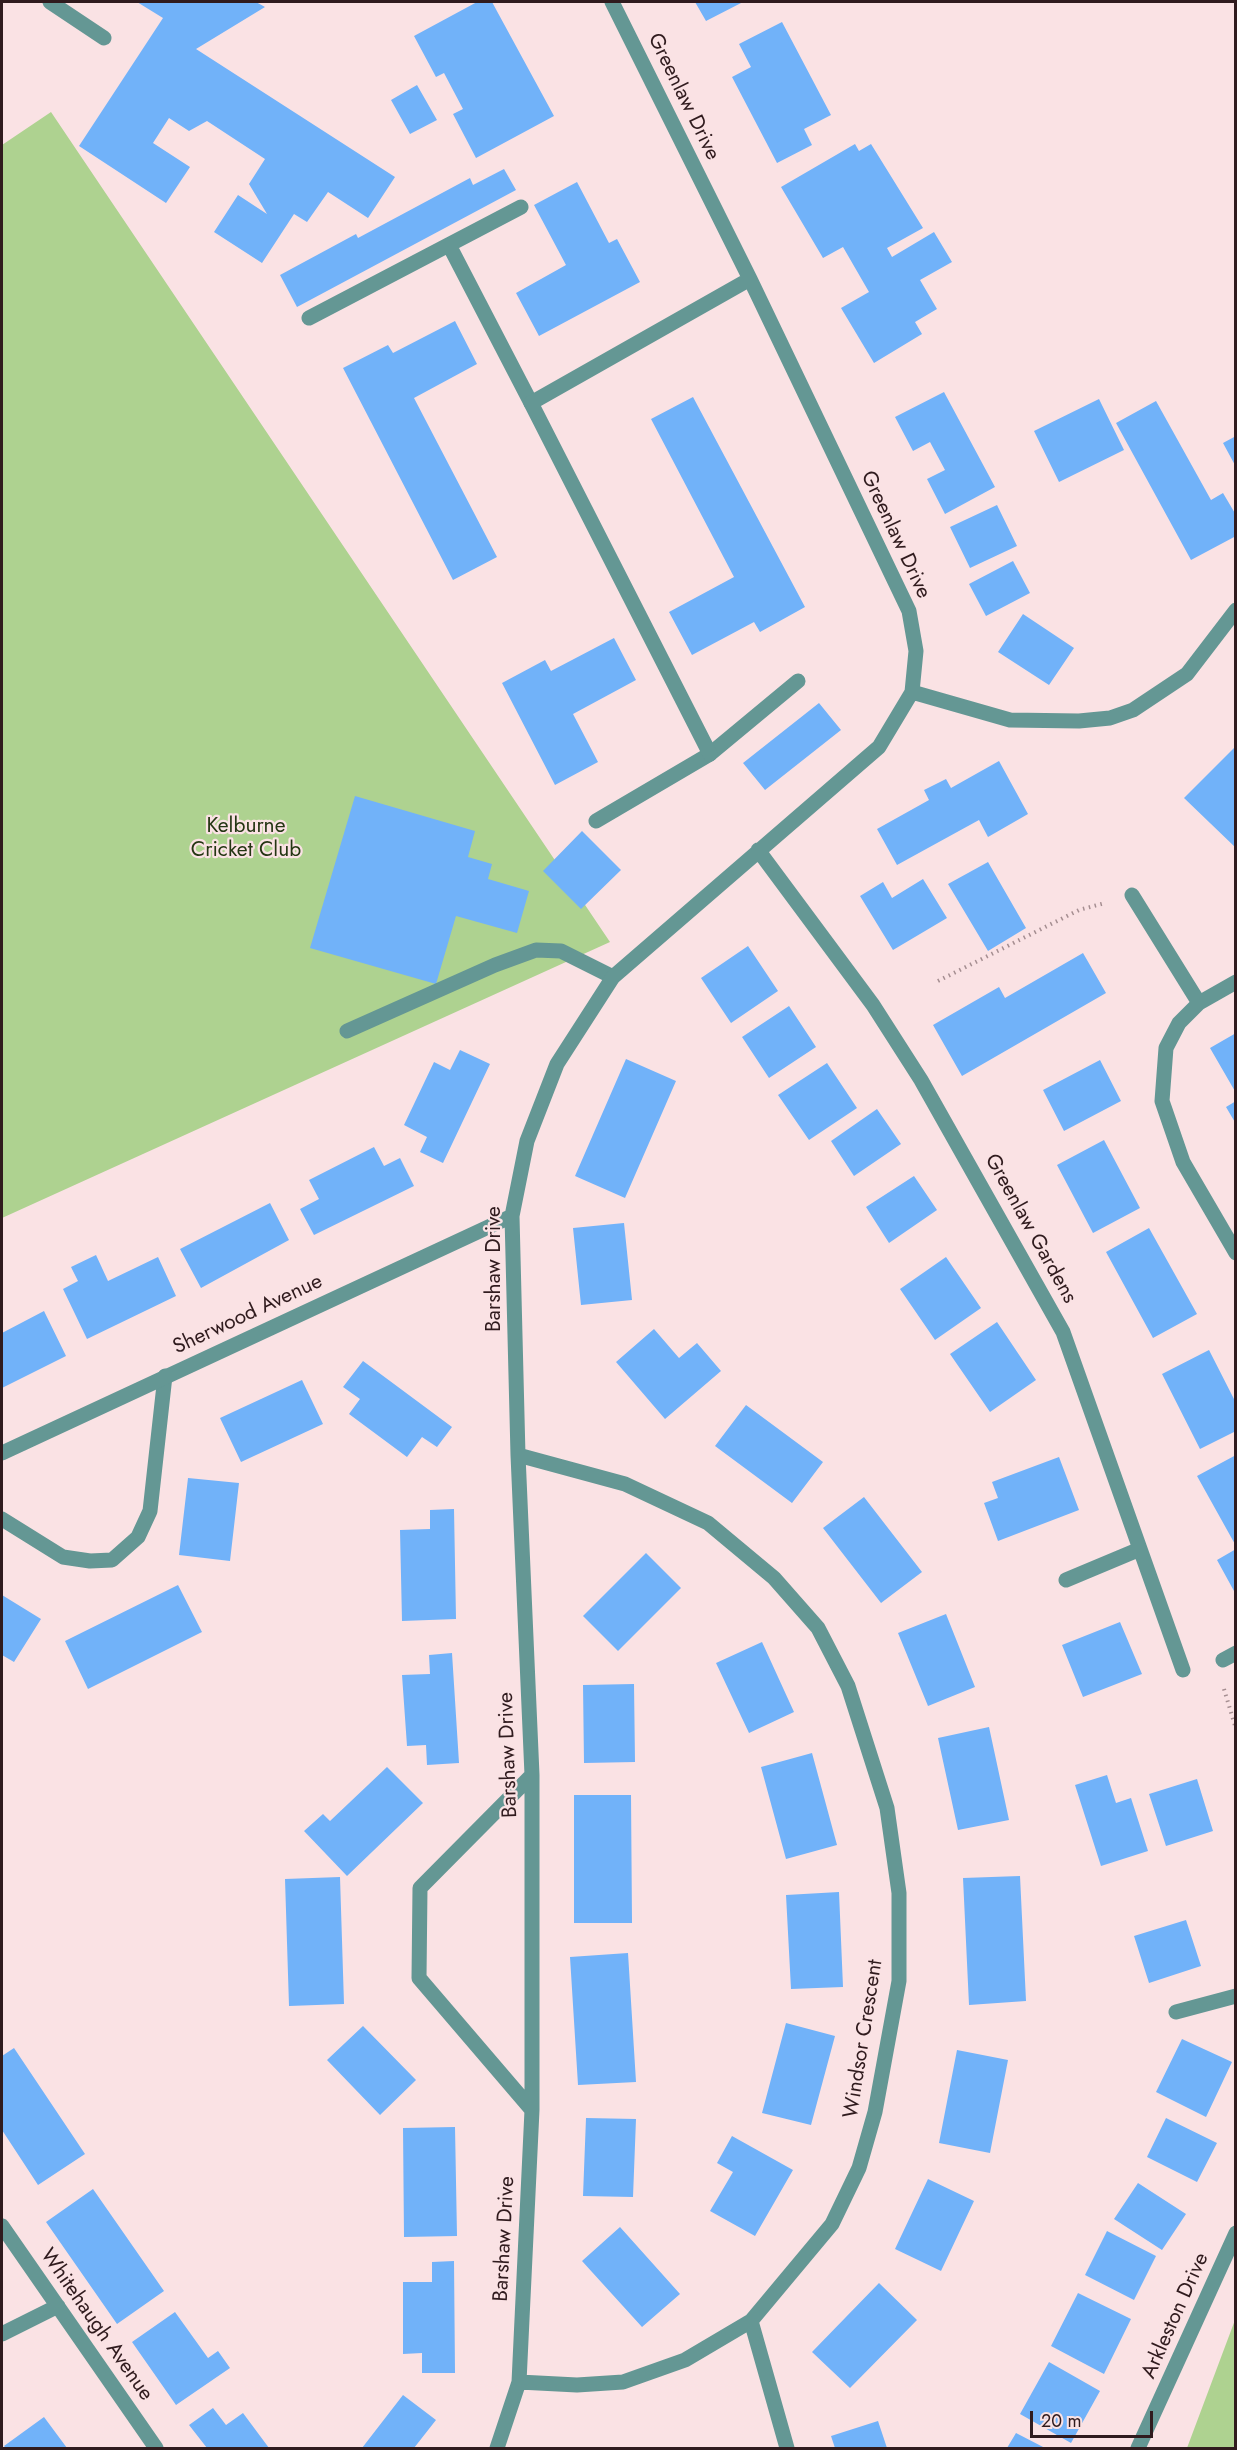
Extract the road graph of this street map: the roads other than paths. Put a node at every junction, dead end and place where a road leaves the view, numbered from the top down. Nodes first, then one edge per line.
1 (50, 2) edge
2 (612, 2) edge
3 (104, 38) dead end
4 (521, 207) dead end
5 (449, 245) junction
6 (750, 279) junction
7 (309, 318) dead end
8 (531, 403) junction
9 (1236, 610) edge
10 (798, 681) dead end
11 (912, 692) junction
12 (710, 754) junction
13 (596, 821) dead end
14 (758, 850) junction
15 (1132, 895) road end
16 (613, 977) junction
17 (1236, 982) edge
18 (1199, 1003) junction
19 (347, 1031) dead end
20 (557, 1064) joint
21 (512, 1216) junction
22 (1236, 1253) edge
23 (165, 1376) junction
24 (2, 1453) edge
25 (519, 1455) junction
26 (2, 1519) edge
27 (1140, 1549) junction
28 (1066, 1580) dead end
29 (1183, 1670) road end
30 (532, 1775) junction
31 (1236, 1995) edge
32 (1176, 2012) dead end
33 (532, 2110) junction
34 (2, 2226) edge
35 (1236, 2233) edge
36 (58, 2306) junction
37 (751, 2321) junction
38 (2, 2334) edge
39 (519, 2382) junction
40 (156, 2448) edge
41 (497, 2448) edge
42 (787, 2448) edge
43 (1138, 2448) edge

1 - 3 street
2 - 6 street, Greenlaw Drive
4 - 5 street
5 - 7 street
5 - 8 street
6 - 8 street
6 - 11 street, Greenlaw Drive
8 - 12 street
9 - 11 street
10 - 12 street
11 - 14 street, Greenlaw Drive
12 - 13 street
14 - 16 street, Greenlaw Drive
14 - 27 street, Greenlaw Gardens
15 - 18 street
16 - 19 street
16 - 20 street, Greenlaw Drive
17 - 18 street
18 - 22 street
20 - 21 street, Barshaw Drive
21 - 23 street, Sherwood Avenue
21 - 25 street, Barshaw Drive
23 - 24 street, Sherwood Avenue
23 - 26 street
25 - 30 street, Barshaw Drive
25 - 37 street, Windsor Crescent
27 - 28 street
27 - 29 street, Greenlaw Gardens
30 - 33 street, Barshaw Drive
30 - 33 street
31 - 32 street
33 - 39 street, Barshaw Drive
34 - 36 street, Whitehaugh Avenue
35 - 43 street, Arkleston Drive
36 - 38 street
36 - 40 street, Whitehaugh Avenue
37 - 39 street, Windsor Crescent
37 - 42 street
39 - 41 street, Barshaw Drive

